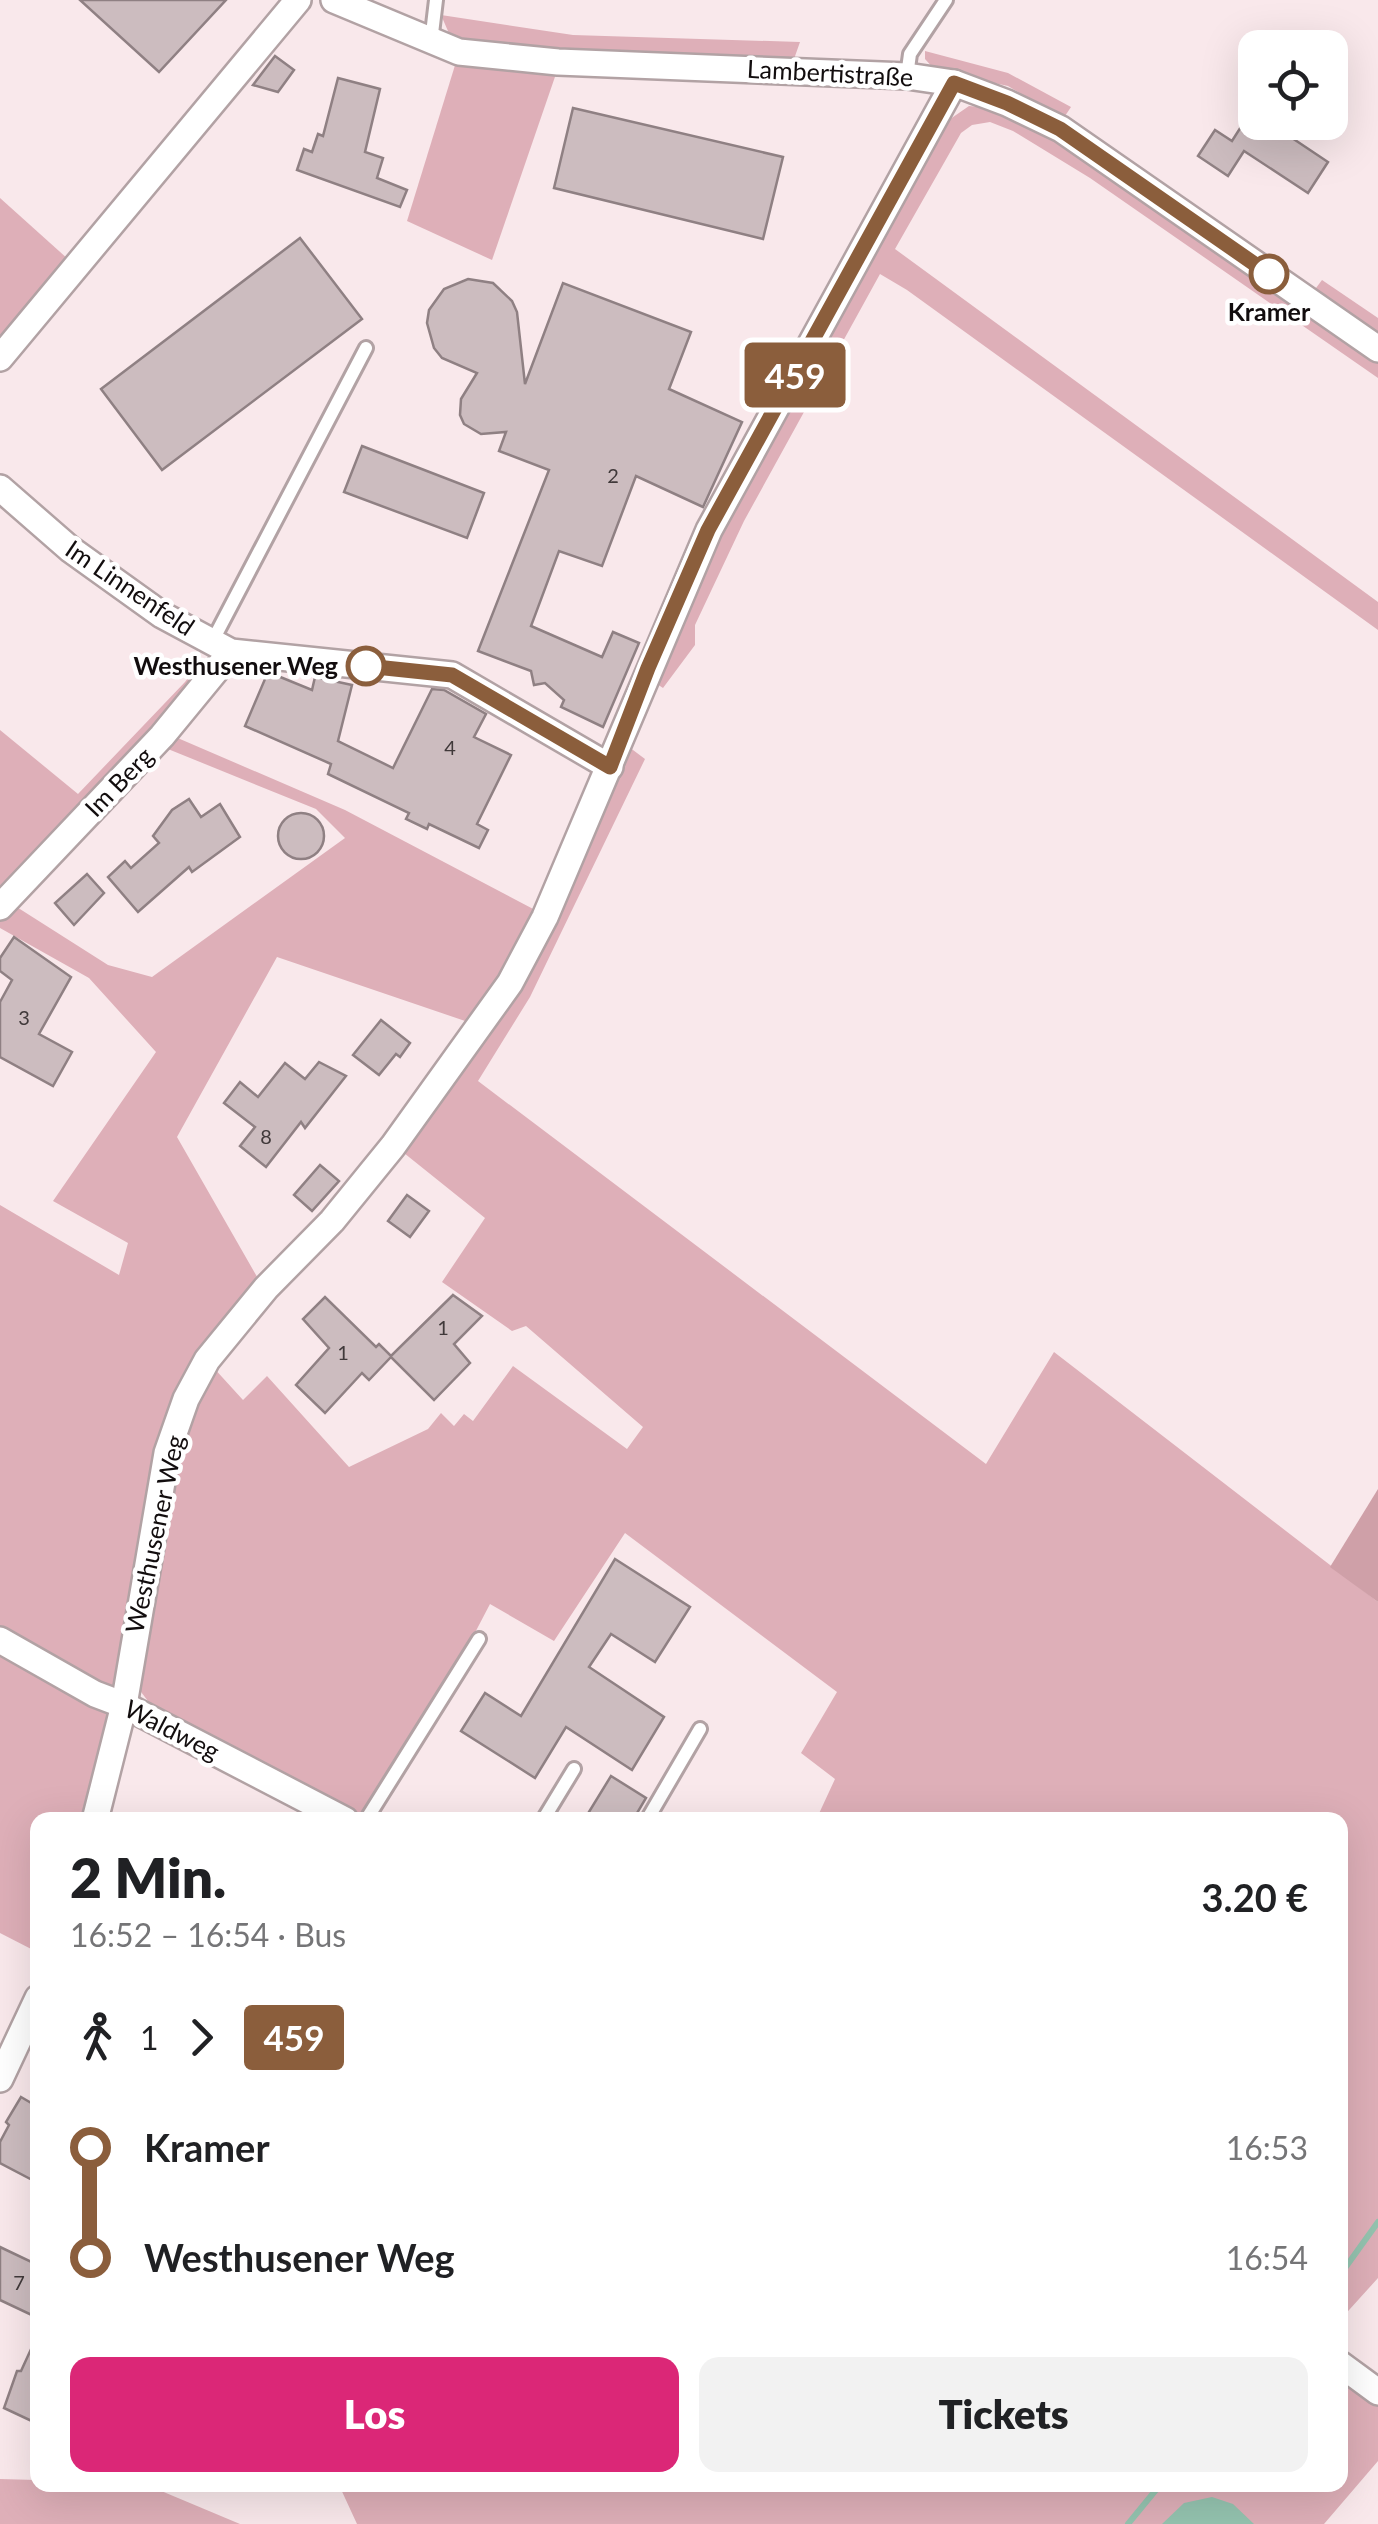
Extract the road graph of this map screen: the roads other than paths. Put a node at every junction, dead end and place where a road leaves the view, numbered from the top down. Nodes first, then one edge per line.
1 (298, 0) edge
2 (334, 0) edge
3 (436, 0) edge
4 (946, 0) edge
5 (430, 42) junction
6 (907, 76) junction
7 (954, 83) junction
8 (366, 348) dead end
9 (1378, 349) edge
10 (0, 358) edge
11 (0, 488) edge
12 (221, 647) junction
13 (610, 767) junction
14 (0, 907) edge
15 (479, 1639) dead end
16 (0, 1640) edge
17 (124, 1704) junction
18 (700, 1729) dead end
19 (574, 1769) dead end
20 (98, 1812) edge
21 (330, 1812) edge
22 (371, 1812) edge
23 (548, 1812) edge
24 (652, 1812) edge
25 (30, 2015) edge
26 (0, 2080) edge
27 (1348, 2370) edge
28 (1378, 2392) edge

1 - 10 street
2 - 5 street, Lambertistraße
3 - 5 lane
4 - 6 lane
5 - 6 street, Lambertistraße
6 - 7 street, Lambertistraße
7 - 9 street, Lambertistraße
7 - 13 street, Westhusener Weg
8 - 12 lane
11 - 12 street, Im Linnenfeld
12 - 13 street, Im Linnenfeld
12 - 14 street, Im Berg
13 - 17 street, Westhusener Weg
15 - 22 lane
16 - 17 street, Waldweg
17 - 20 street, Westhusener Weg
17 - 21 street, Waldweg
18 - 24 lane
19 - 23 lane
25 - 26 street
27 - 28 street

